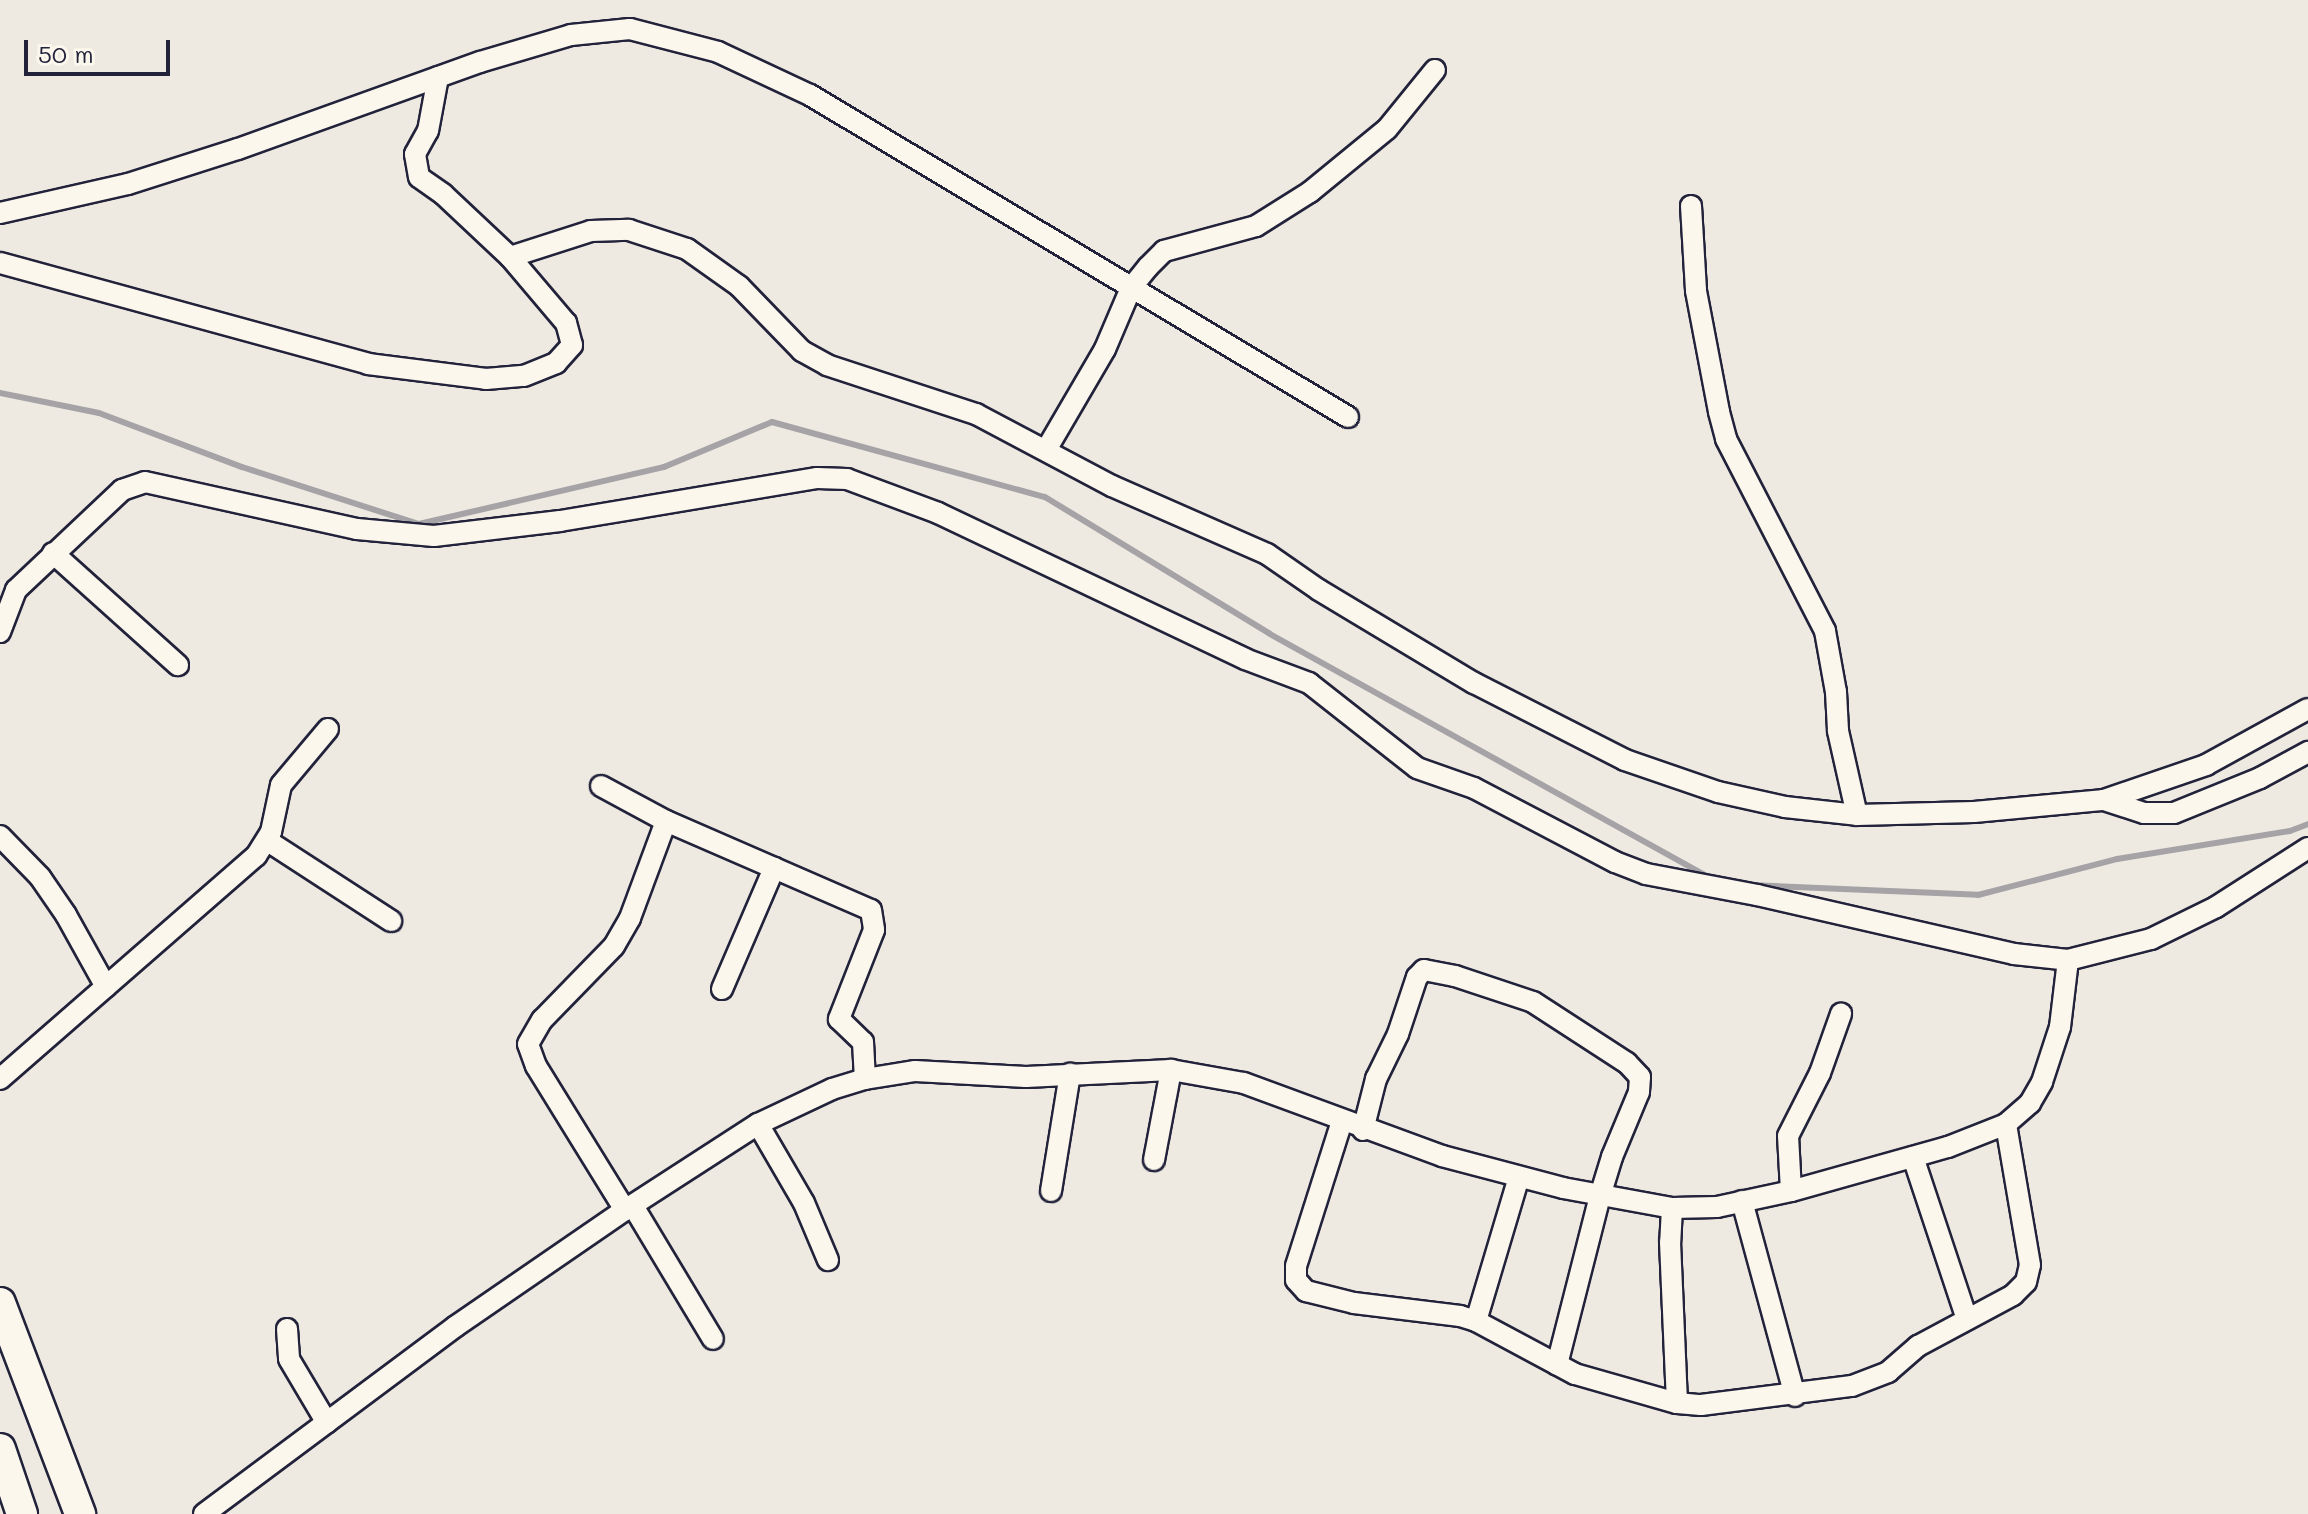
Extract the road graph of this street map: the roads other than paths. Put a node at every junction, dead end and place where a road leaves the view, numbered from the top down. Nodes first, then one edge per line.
1 (1435, 70) dead end
2 (438, 77) junction
3 (1691, 206) dead end
4 (0, 213) edge
5 (510, 257) junction
6 (0, 263) edge
7 (1131, 288) junction
8 (1348, 417) dead end
9 (1046, 450) junction
10 (53, 553) junction
11 (0, 632) edge
12 (178, 665) dead end
13 (2308, 709) edge
14 (328, 729) dead end
15 (2308, 752) edge
16 (601, 786) dead end
17 (2104, 800) junction
18 (1857, 815) junction
19 (666, 821) junction
20 (0, 836) edge
21 (268, 841) junction
22 (2308, 848) edge
23 (774, 868) junction
24 (391, 921) dead end
25 (2068, 960) junction
26 (106, 987) junction
27 (722, 989) dead end
28 (1841, 1014) dead end
29 (1171, 1070) junction
30 (1070, 1074) junction
31 (0, 1079) edge
32 (865, 1079) junction
33 (1342, 1121) junction
34 (758, 1124) junction
35 (2006, 1124) junction
36 (1363, 1130) junction
37 (1913, 1157) junction
38 (1154, 1160) dead end
39 (1519, 1177) junction
40 (1051, 1191) dead end
41 (1791, 1191) junction
42 (1600, 1196) junction
43 (1742, 1201) junction
44 (629, 1208) junction
45 (1672, 1208) junction
46 (828, 1260) dead end
47 (0, 1303) edge
48 (1967, 1319) junction
49 (1476, 1321) junction
50 (287, 1329) dead end
51 (713, 1339) dead end
52 (1557, 1365) junction
53 (1795, 1396) junction
54 (1677, 1403) junction
55 (327, 1423) junction
56 (0, 1449) edge
57 (12, 1501) edge
58 (80, 1514) edge
59 (204, 1514) edge

1 - 7 street
2 - 4 street
2 - 5 street
2 - 7 street
3 - 18 street
5 - 6 street
5 - 9 street
7 - 8 street
7 - 9 street
9 - 18 street
10 - 11 street
10 - 12 street
10 - 25 street
13 - 17 street
14 - 21 street
15 - 17 street
16 - 19 street
17 - 18 street
19 - 23 street
19 - 44 street
20 - 26 street
21 - 24 street
21 - 26 street
22 - 25 street
23 - 27 street
23 - 32 street
25 - 35 street
26 - 31 street
28 - 41 street
29 - 30 street
29 - 33 street
29 - 38 street
30 - 32 street
30 - 40 street
32 - 34 street
33 - 36 street
33 - 49 street
34 - 44 street
34 - 46 street
35 - 37 street
35 - 48 street
36 - 39 street
36 - 42 street
37 - 41 street
37 - 48 street
39 - 42 street
39 - 49 street
41 - 43 street
42 - 45 street
42 - 52 street
43 - 45 street
43 - 53 street
44 - 51 street
44 - 55 street
45 - 54 street
47 - 58 highway
48 - 53 street
49 - 52 street
50 - 55 street
52 - 54 street
53 - 54 street
55 - 59 street
56 - 57 highway

